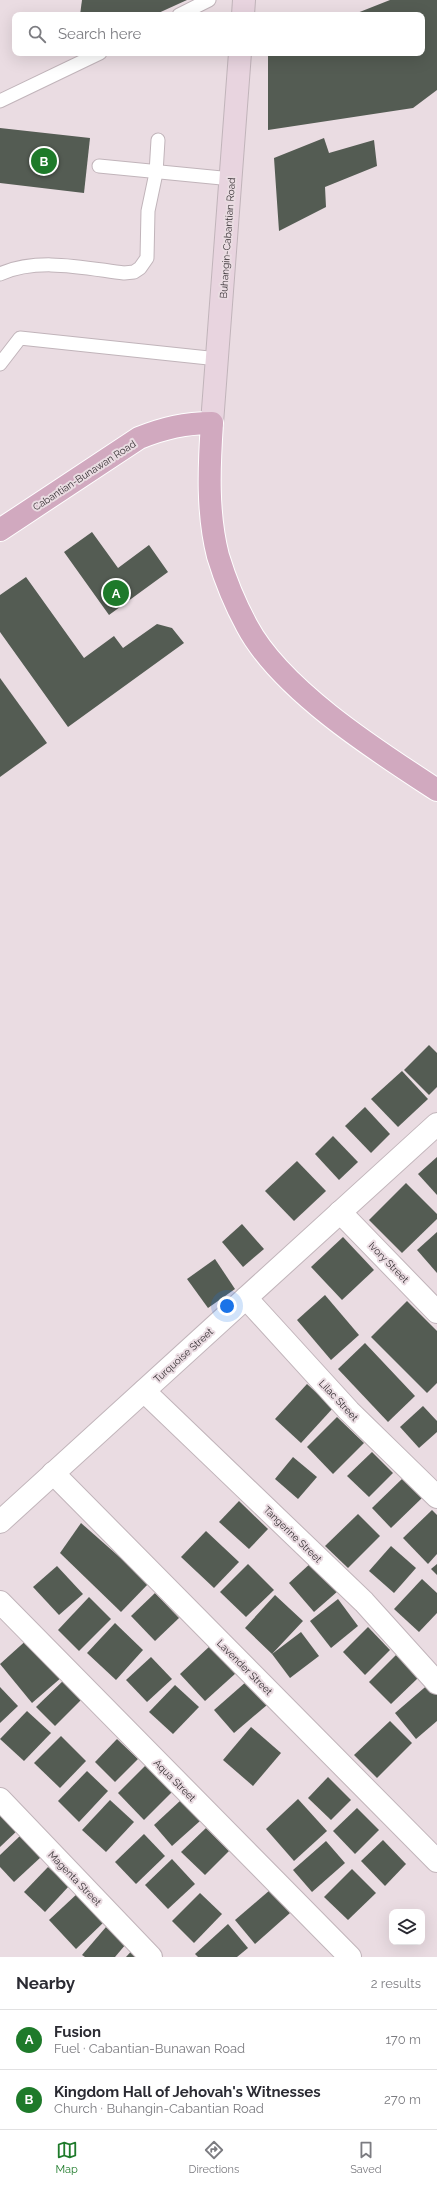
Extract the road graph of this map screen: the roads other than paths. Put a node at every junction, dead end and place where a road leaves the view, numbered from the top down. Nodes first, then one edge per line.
1 (209, 0) edge
2 (244, 0) edge
3 (185, 12) edge
4 (243, 12) edge
5 (94, 56) edge
6 (240, 56) edge
7 (0, 101) edge
8 (158, 140) dead end
9 (99, 166) dead end
10 (156, 173) junction
11 (232, 179) junction
12 (0, 274) edge
13 (218, 359) junction
14 (0, 364) edge
15 (212, 423) junction
16 (0, 530) edge
17 (437, 790) edge
18 (437, 1124) edge
19 (340, 1212) junction
20 (246, 1298) junction
21 (434, 1304) edge
22 (144, 1391) junction
23 (53, 1473) junction
24 (437, 1497) edge
25 (0, 1522) edge
26 (0, 1602) edge
27 (437, 1683) edge
28 (0, 1798) edge
29 (437, 1861) edge
30 (150, 1957) edge
31 (350, 1957) edge

1 - 3 lane
2 - 4 main road
5 - 7 lane
6 - 11 main road, Buhangin-Cabantian Road
8 - 10 lane
9 - 10 lane
10 - 11 lane
10 - 12 lane
11 - 13 main road, Buhangin-Cabantian Road
13 - 14 lane
13 - 15 main road, Buhangin-Cabantian Road
15 - 16 main road, Cabantian-Bunawan Road
15 - 17 main road
18 - 19 street, Turquoise Street
19 - 20 street, Turquoise Street
19 - 21 street, Ivory Street
20 - 22 street, Turquoise Street
20 - 24 street, Lilac Street
22 - 23 street, Turquoise Street
22 - 27 street, Tangerine Street
23 - 25 street, Turquoise Street
23 - 29 street, Lavender Street
26 - 31 street, Aqua Street
28 - 30 street, Magenta Street

